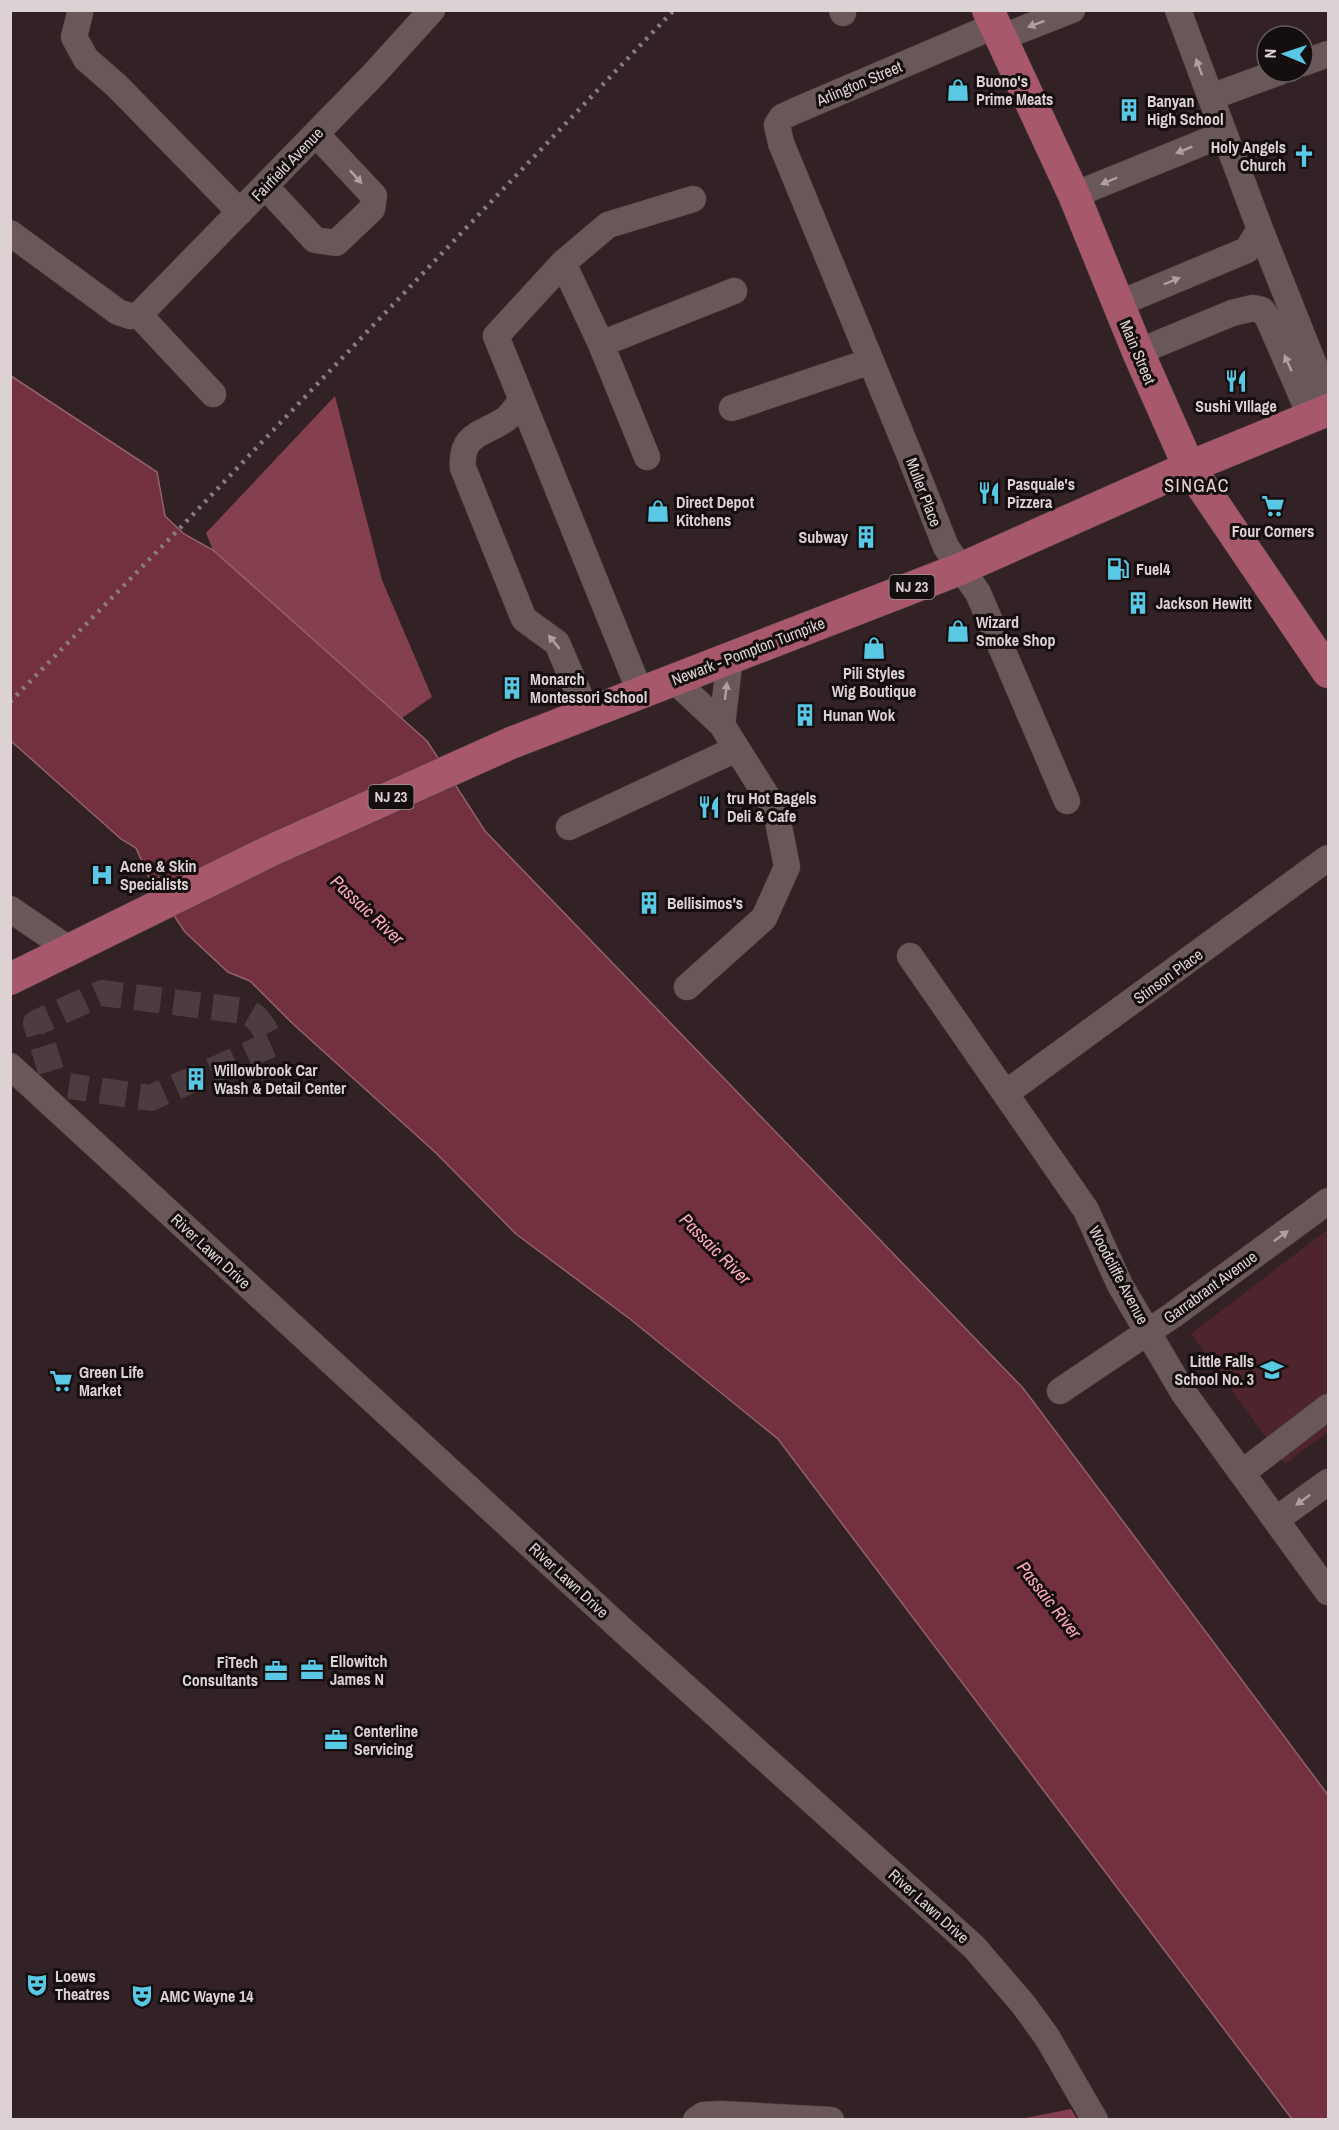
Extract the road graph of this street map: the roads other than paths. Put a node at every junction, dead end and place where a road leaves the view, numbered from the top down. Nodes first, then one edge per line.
1 (432, 10) edge
2 (1072, 10) edge
3 (1178, 10) edge
4 (80, 14) dead end
5 (994, 25) edge
6 (1255, 81) edge
7 (1210, 97) junction
8 (316, 134) junction
9 (1224, 134) junction
10 (794, 175) joint
11 (265, 186) junction
12 (1074, 195) junction
13 (693, 199) dead end
14 (240, 212) junction
15 (1260, 229) junction
16 (10, 233) edge
17 (563, 262) junction
18 (734, 291) dead end
19 (1118, 304) junction
20 (139, 315) junction
21 (601, 344) junction
22 (1138, 352) junction
23 (871, 361) junction
24 (213, 394) dead end
25 (522, 400) junction
26 (732, 408) dead end
27 (1323, 409) edge
28 (647, 457) dead end
29 (1189, 467) junction
30 (960, 569) junction
31 (730, 658) junction
32 (1329, 672) edge
33 (674, 680) junction
34 (640, 692) junction
35 (587, 713) junction
36 (722, 725) junction
37 (736, 750) junction
38 (1066, 801) dead end
39 (569, 827) dead end
40 (1329, 858) edge
41 (10, 909) edge
42 (70, 950) junction
43 (910, 956) dead end
44 (10, 979) edge
45 (687, 987) dead end
46 (10, 1066) edge
47 (1006, 1094) junction
48 (1329, 1201) edge
49 (1149, 1332) junction
50 (1060, 1391) dead end
51 (1329, 1407) edge
52 (1242, 1473) junction
53 (1329, 1482) edge
54 (1277, 1519) junction
55 (1329, 1592) edge
56 (696, 2120) edge
57 (831, 2120) edge
58 (1095, 2120) edge

1 - 8 street, Fairfield Avenue
2 -> 5 street
7 -> 3 street
4 - 14 street
5 - 10 street, Arlington Street
5 - 12 main road, Main Street
6 - 7 street
7 - 9 street
8 - 11 street, Fairfield Avenue
8 -> 11 street
9 -> 12 street
9 - 15 street
10 - 23 street, Muller Place
11 - 14 street, Fairfield Avenue
12 - 19 main road, Main Street
13 - 17 street
14 - 20 street, Fairfield Avenue
19 -> 15 street
15 - 27 street
16 - 20 street
17 - 21 street
17 - 25 street
18 - 21 street
19 - 22 main road, Main Street
20 - 24 street
21 - 28 street
27 -> 22 street
22 - 29 main road, Main Street
23 - 26 street
23 - 30 street, Muller Place
25 - 34 street
35 -> 25 street
27 - 29 main road, Newark - Pompton Turnpike / NJ 23
29 - 30 main road, Newark - Pompton Turnpike / NJ 23
29 - 32 main road, Main Street
30 - 31 main road, Newark - Pompton Turnpike / NJ 23
30 - 38 street, Muller Place
31 - 33 main road, Newark - Pompton Turnpike / NJ 23
36 -> 31 street
33 - 34 main road, Newark - Pompton Turnpike / NJ 23
33 - 36 street
34 - 35 main road, Newark - Pompton Turnpike / NJ 23
35 - 42 main road, Newark - Pompton Turnpike / NJ 23
36 - 37 street
37 - 39 street
37 - 45 street
40 - 47 street, Stinson Place
41 - 42 street
42 - 44 main road, Newark - Pompton Turnpike / NJ 23
43 - 47 street, Woodcliffe Avenue
46 - 58 street, River Lawn Drive
47 - 49 street, Woodcliffe Avenue
49 -> 48 street, Garrabrant Avenue
49 - 50 street, Garrabrant Avenue
49 - 52 street, Woodcliffe Avenue
51 - 52 street
52 - 54 street, Woodcliffe Avenue
53 -> 54 street
54 - 55 street, Woodcliffe Avenue
56 - 57 street

